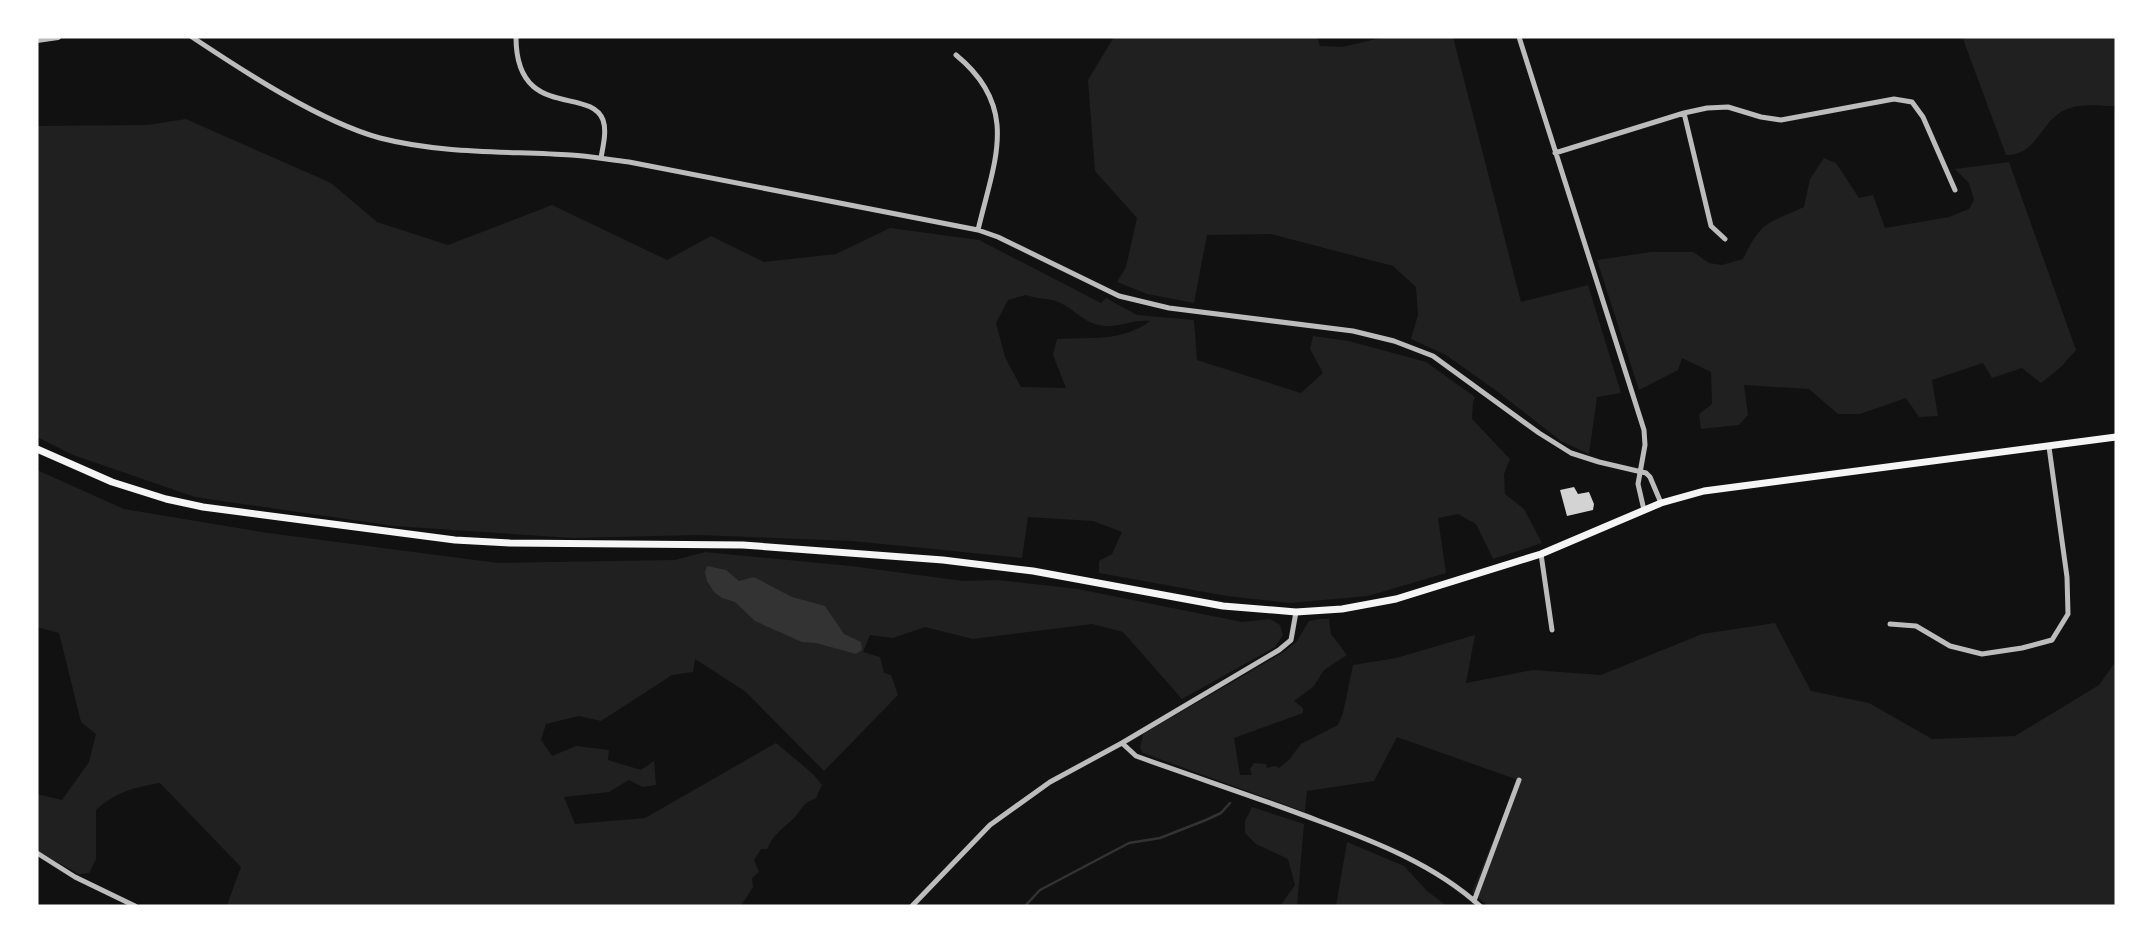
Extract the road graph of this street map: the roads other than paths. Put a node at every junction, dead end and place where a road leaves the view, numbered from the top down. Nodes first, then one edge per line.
1 (58, 37) edge
2 (192, 37) edge
3 (516, 37) edge
4 (1519, 37) edge
5 (37, 40) edge
6 (956, 55) dead end
7 (1684, 113) junction
8 (1555, 153) junction
9 (601, 158) junction
10 (1955, 190) dead end
11 (978, 230) junction
12 (1725, 239) dead end
13 (2116, 437) edge
14 (2049, 447) junction
15 (37, 449) edge
16 (1640, 471) junction
17 (1661, 503) junction
18 (1644, 510) junction
19 (1541, 554) junction
20 (1296, 611) junction
21 (1890, 624) dead end
22 (1552, 630) dead end
23 (1122, 743) junction
24 (1518, 780) dead end
25 (37, 853) edge
26 (1474, 901) junction
27 (135, 906) edge
28 (912, 906) edge
29 (1480, 906) edge

1 - 5 street
2 - 9 street
3 - 9 street
4 - 8 street
6 - 11 street
7 - 8 street
7 - 10 street
7 - 12 street
8 - 16 street
9 - 11 street
11 - 16 street
13 - 14 main road
14 - 17 main road
14 - 21 street
15 - 20 main road
16 - 17 street
16 - 18 street
17 - 18 main road
18 - 19 main road
19 - 20 main road
19 - 22 street
20 - 23 street
23 - 26 street
23 - 28 street
24 - 26 street
25 - 27 street
26 - 29 street

